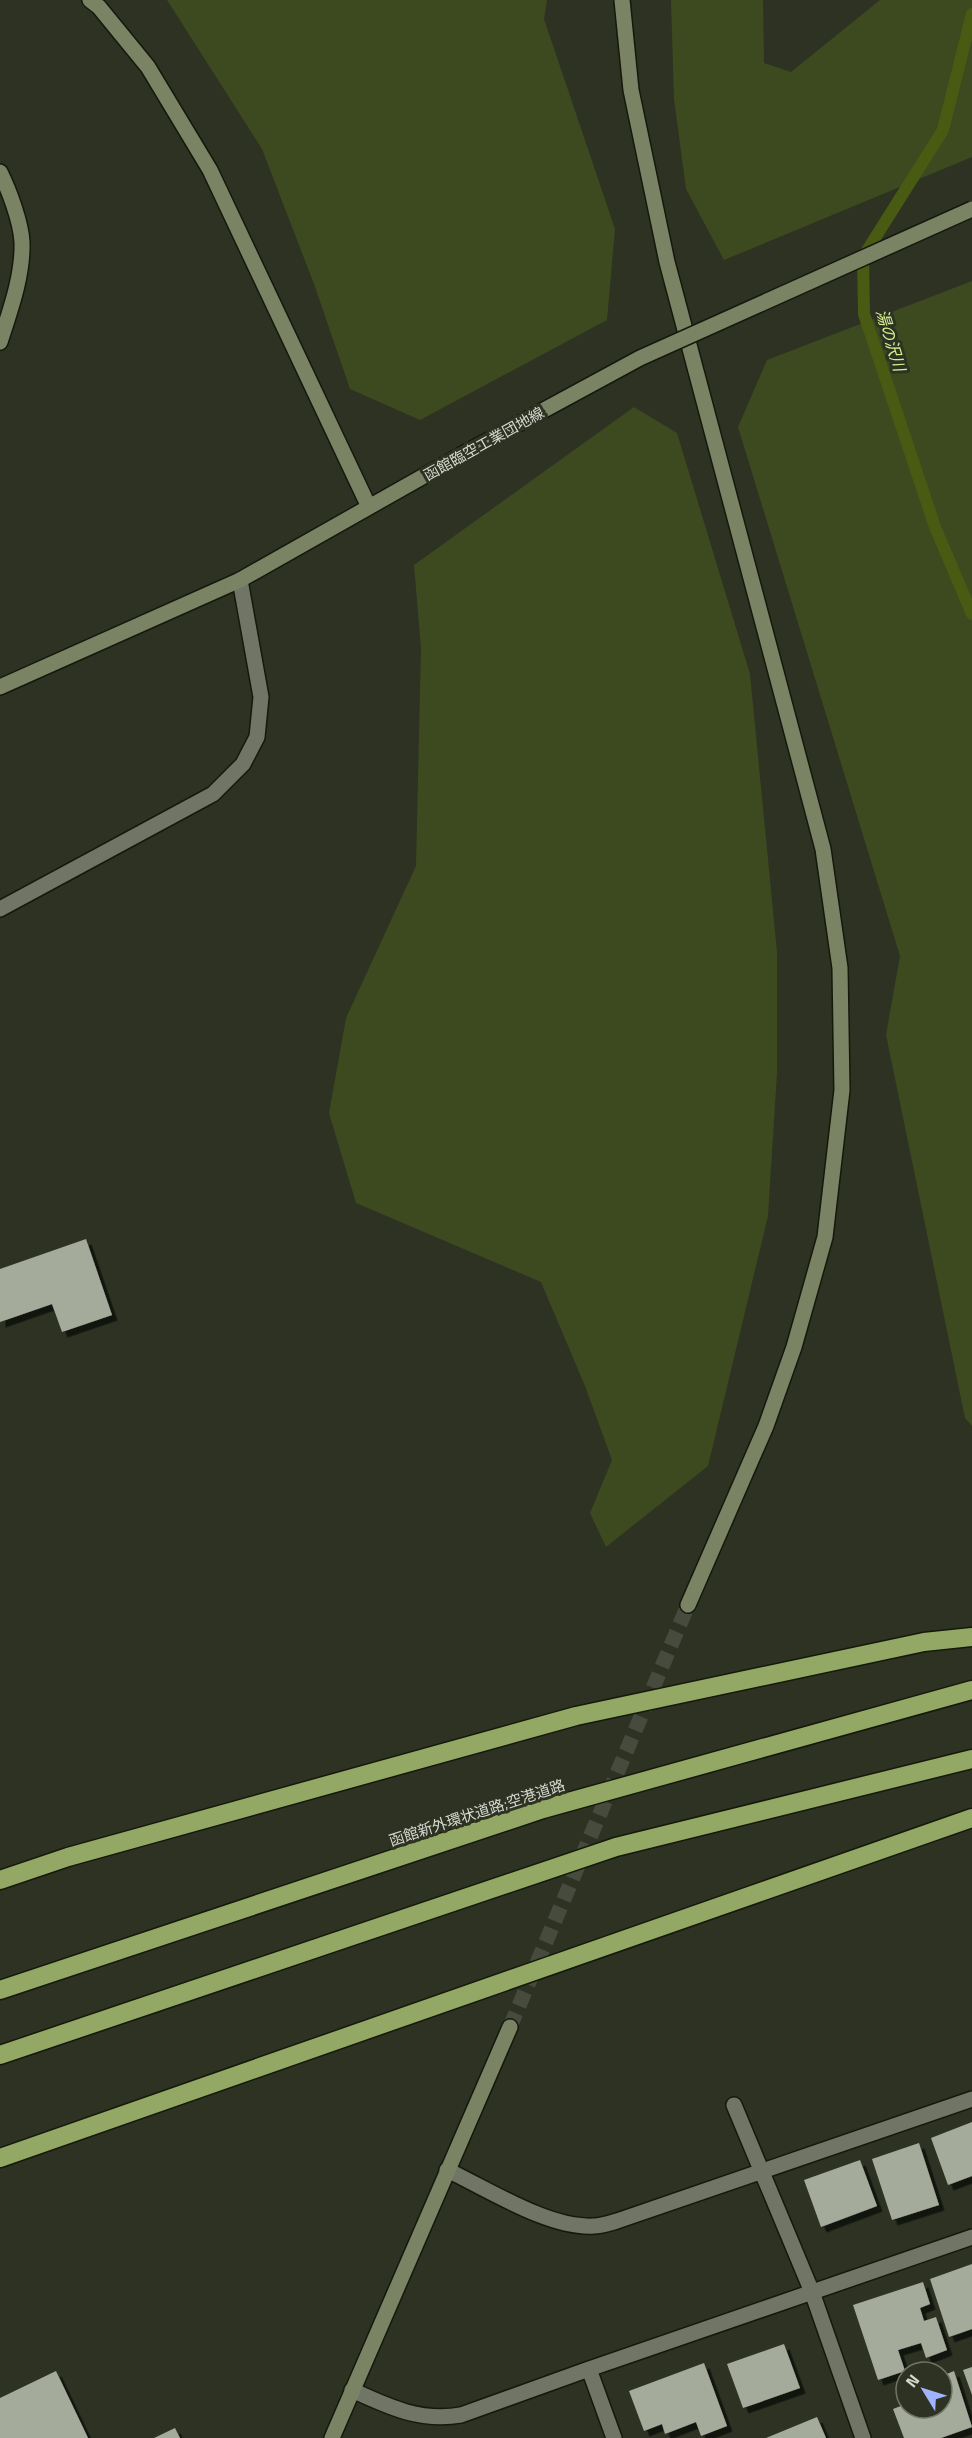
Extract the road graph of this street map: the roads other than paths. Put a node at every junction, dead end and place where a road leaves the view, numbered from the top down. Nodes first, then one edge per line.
1 (90, 0) edge
2 (622, 0) edge
3 (0, 172) edge
4 (972, 209) edge
5 (0, 342) edge
6 (369, 507) junction
7 (240, 580) junction
8 (0, 687) edge
9 (0, 909) edge
10 (688, 1605) tunnel mouth
11 (972, 1637) edge
12 (972, 1690) edge
13 (972, 1760) edge
14 (972, 1818) edge
15 (0, 1880) edge
16 (0, 1990) edge
17 (510, 2027) tunnel mouth
18 (0, 2055) edge
19 (972, 2099) edge
20 (734, 2105) dead end
21 (0, 2158) edge
22 (763, 2169) junction
23 (447, 2170) junction
24 (972, 2238) edge
25 (812, 2292) junction
26 (590, 2369) junction
27 (352, 2390) junction
28 (332, 2438) edge
29 (614, 2438) edge
30 (863, 2438) edge

1 - 6 street
2 - 10 street
3 - 5 street
4 - 6 street, 函館臨空工業団地線, bridge
6 - 7 street, 函館臨空工業団地線
7 - 8 street, 函館臨空工業団地線
7 - 9 street
11 - 15 highway
12 - 16 highway, 函館新外環状道路;空港道路
13 - 18 highway
14 - 21 highway
17 - 23 street
19 - 22 street
20 - 22 street
22 - 23 street
22 - 25 street
23 - 27 street
24 - 25 street
25 - 26 street
25 - 30 street
26 - 27 street
26 - 29 street
27 - 28 street

